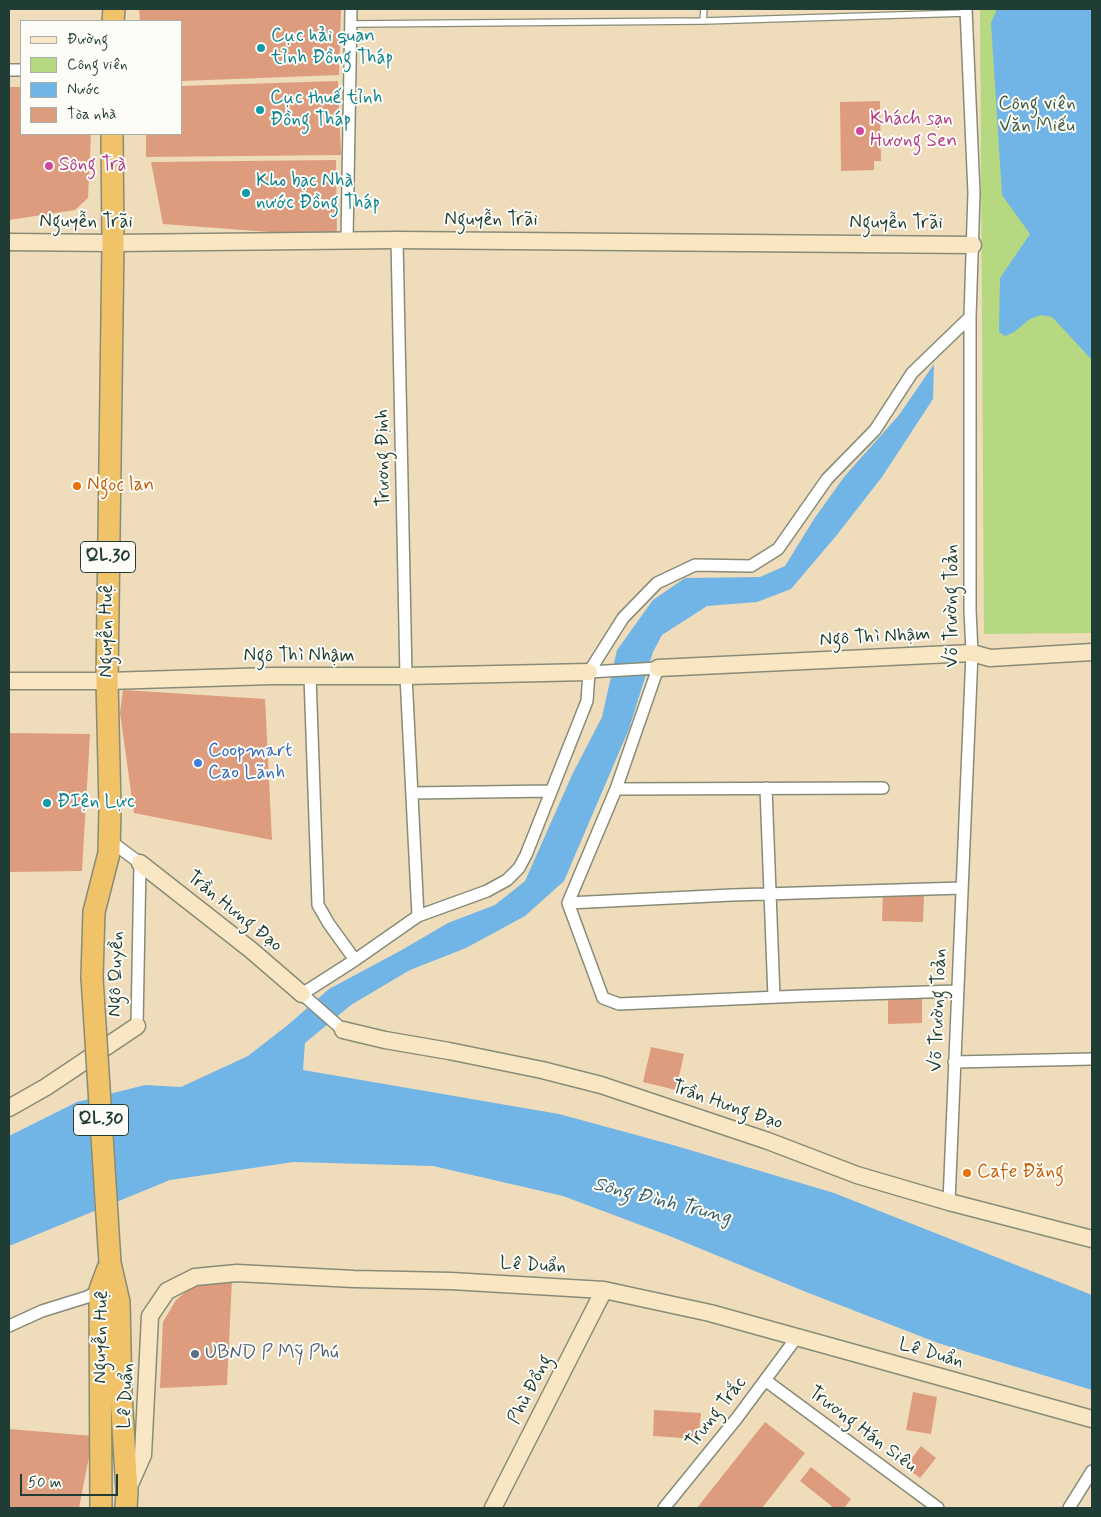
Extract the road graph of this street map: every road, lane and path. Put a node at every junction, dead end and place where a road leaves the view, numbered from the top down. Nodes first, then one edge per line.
1 (351, 9) edge
2 (704, 9) edge
3 (966, 11) edge
4 (704, 21) junction
5 (351, 24) junction
6 (112, 135) edge
7 (347, 240) junction
8 (397, 240) junction
9 (9, 242) edge
10 (113, 243) junction
11 (972, 245) junction
12 (970, 317) junction
13 (1092, 652) edge
14 (972, 653) junction
15 (658, 668) junction
16 (589, 672) junction
17 (310, 676) junction
18 (406, 676) junction
19 (9, 681) edge
20 (107, 681) junction
21 (766, 788) junction
22 (884, 788) dead end
23 (616, 789) junction
24 (551, 791) junction
25 (412, 793) junction
26 (109, 840) junction
27 (140, 863) junction
28 (962, 888) junction
29 (770, 894) junction
30 (568, 903) junction
31 (418, 916) junction
32 (355, 960) junction
33 (957, 991) junction
34 (302, 994) junction
35 (774, 997) junction
36 (137, 1026) joint
37 (343, 1030) joint
38 (1092, 1059) edge
39 (954, 1062) junction
40 (9, 1108) edge
41 (949, 1202) junction
42 (1092, 1239) edge
43 (110, 1263) junction
44 (100, 1290) junction
45 (604, 1290) junction
46 (9, 1326) edge
47 (797, 1337) junction
48 (766, 1380) junction
49 (1092, 1419) edge
50 (1092, 1471) edge
51 (127, 1500) edge
52 (101, 1508) edge
53 (493, 1508) edge
54 (664, 1508) edge
55 (938, 1508) edge
56 (1069, 1508) edge

1 - 5 street
2 - 4 lane
3 - 4 lane
3 - 11 street, Võ Trường Toản
4 - 5 lane
5 - 7 street
6 - 10 highway, Nguyễn Huệ / QL.30
7 - 8 street, Nguyễn Trãi
7 - 10 street, Nguyễn Trãi
8 - 11 street, Nguyễn Trãi
8 - 18 street, Trương Định
9 - 10 street, Nguyễn Trãi
10 - 20 highway, Nguyễn Huệ / QL.30
11 - 12 street, Võ Trường Toản
12 - 14 street, Võ Trường Toản
12 - 16 street
13 - 14 street, Ngô Thì Nhậm
14 - 15 street, Ngô Thì Nhậm
14 - 28 street, Võ Trường Toản
15 - 16 street
15 - 23 street
16 - 18 street, Ngô Thì Nhậm
16 - 24 street
17 - 18 street, Ngô Thì Nhậm
17 - 20 street, Ngô Thì Nhậm
17 - 32 street
18 - 25 street, Trương Định
19 - 20 street, Ngô Thì Nhậm
20 - 26 highway, Nguyễn Huệ / QL.30
21 - 22 street
21 - 23 street
21 - 29 street
23 - 30 street
24 - 25 street
24 - 31 street
25 - 31 street, Trương Định
26 - 27 street
26 - 43 highway, Nguyễn Huệ / QL.30, bridge
27 - 34 street, Trần Hưng Đạo
27 - 36 street, Ngô Quyền
28 - 29 street
28 - 33 street, Võ Trường Toản
29 - 30 street
29 - 35 street
30 - 35 street
31 - 32 street
32 - 34 street
33 - 35 street
33 - 39 street, Võ Trường Toản
34 - 37 street
36 - 40 street, Ngô Quyền
37 - 41 street, Trần Hưng Đạo
38 - 39 street
39 - 41 street, Võ Trường Toản
41 - 42 street, Trần Hưng Đạo
43 - 44 highway, Nguyễn Huệ / QL.30
43 - 51 highway, Nguyễn Huệ / QL.30
44 - 46 street
44 - 52 highway, Nguyễn Huệ / QL.30
45 - 47 street, Lê Duẩn
45 - 51 street, Lê Duẩn
45 - 53 street, Phù Đổng
47 - 48 street, Trưng Trắc
47 - 49 street, Lê Duẩn
48 - 54 street, Trưng Trắc
48 - 55 street, Trương Hán Siêu
50 - 56 street

